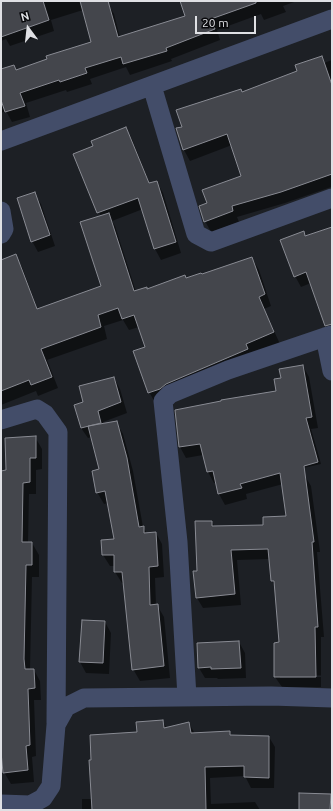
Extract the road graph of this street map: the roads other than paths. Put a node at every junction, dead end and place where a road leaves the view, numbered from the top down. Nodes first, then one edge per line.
1 (332, 19) edge
2 (152, 86) junction
3 (1, 141) edge
4 (332, 198) edge
5 (1, 211) edge
6 (1, 234) edge
7 (328, 336) edge
8 (332, 371) edge
9 (1, 420) edge
10 (187, 697) junction
11 (332, 698) edge
12 (56, 725) junction
13 (1, 804) edge

1 - 2 street
2 - 3 street
2 - 4 street
5 - 6 street
7 - 8 street
7 - 10 street
9 - 12 street
10 - 11 street
10 - 12 street
12 - 13 street

